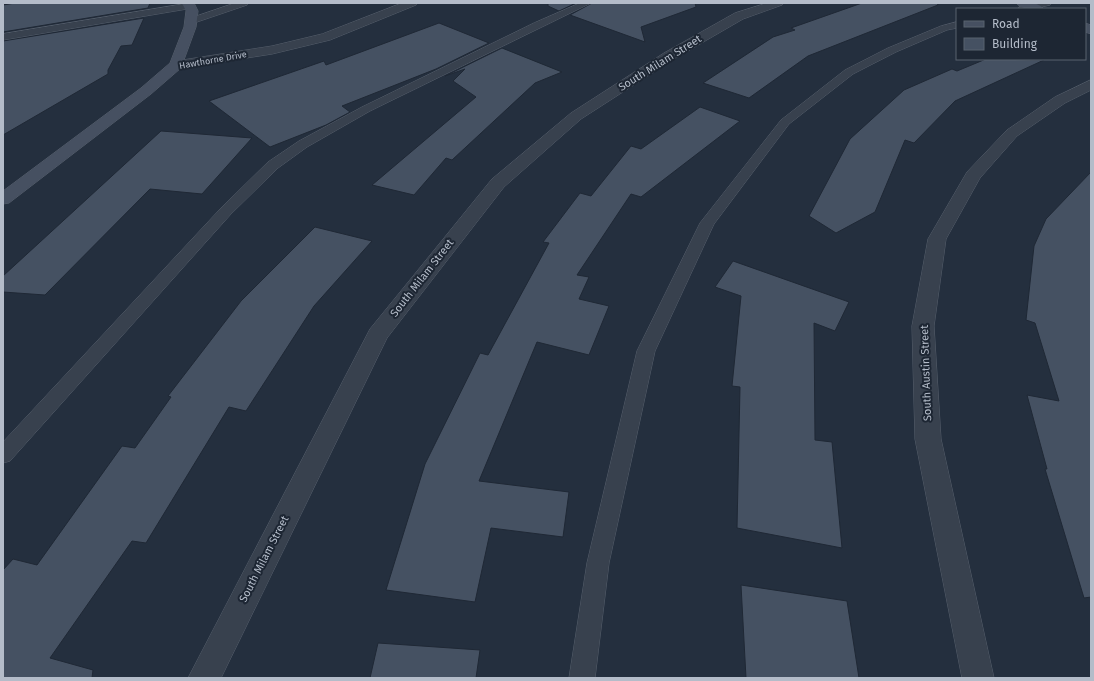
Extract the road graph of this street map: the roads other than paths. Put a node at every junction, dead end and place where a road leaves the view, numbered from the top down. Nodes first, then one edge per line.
1 (244, 3) edge
2 (412, 3) edge
3 (587, 3) edge
4 (778, 3) edge
5 (1048, 3) edge
6 (189, 5) edge
7 (1028, 7) edge
8 (191, 21) junction
9 (956, 25) edge
10 (3, 37) edge
11 (176, 65) junction
12 (1091, 84) edge
13 (3, 199) edge
14 (3, 454) edge
15 (204, 678) edge
16 (582, 678) edge
17 (978, 678) edge

1 - 8 lane
2 - 11 street, Hawthorne Drive
3 - 14 lane
4 - 15 street, South Milam Street
5 - 7 lane
6 - 8 main road
6 - 10 lane
8 - 11 main road
9 - 16 lane
11 - 13 main road, Hawthorne Drive
12 - 17 street, South Austin Street

